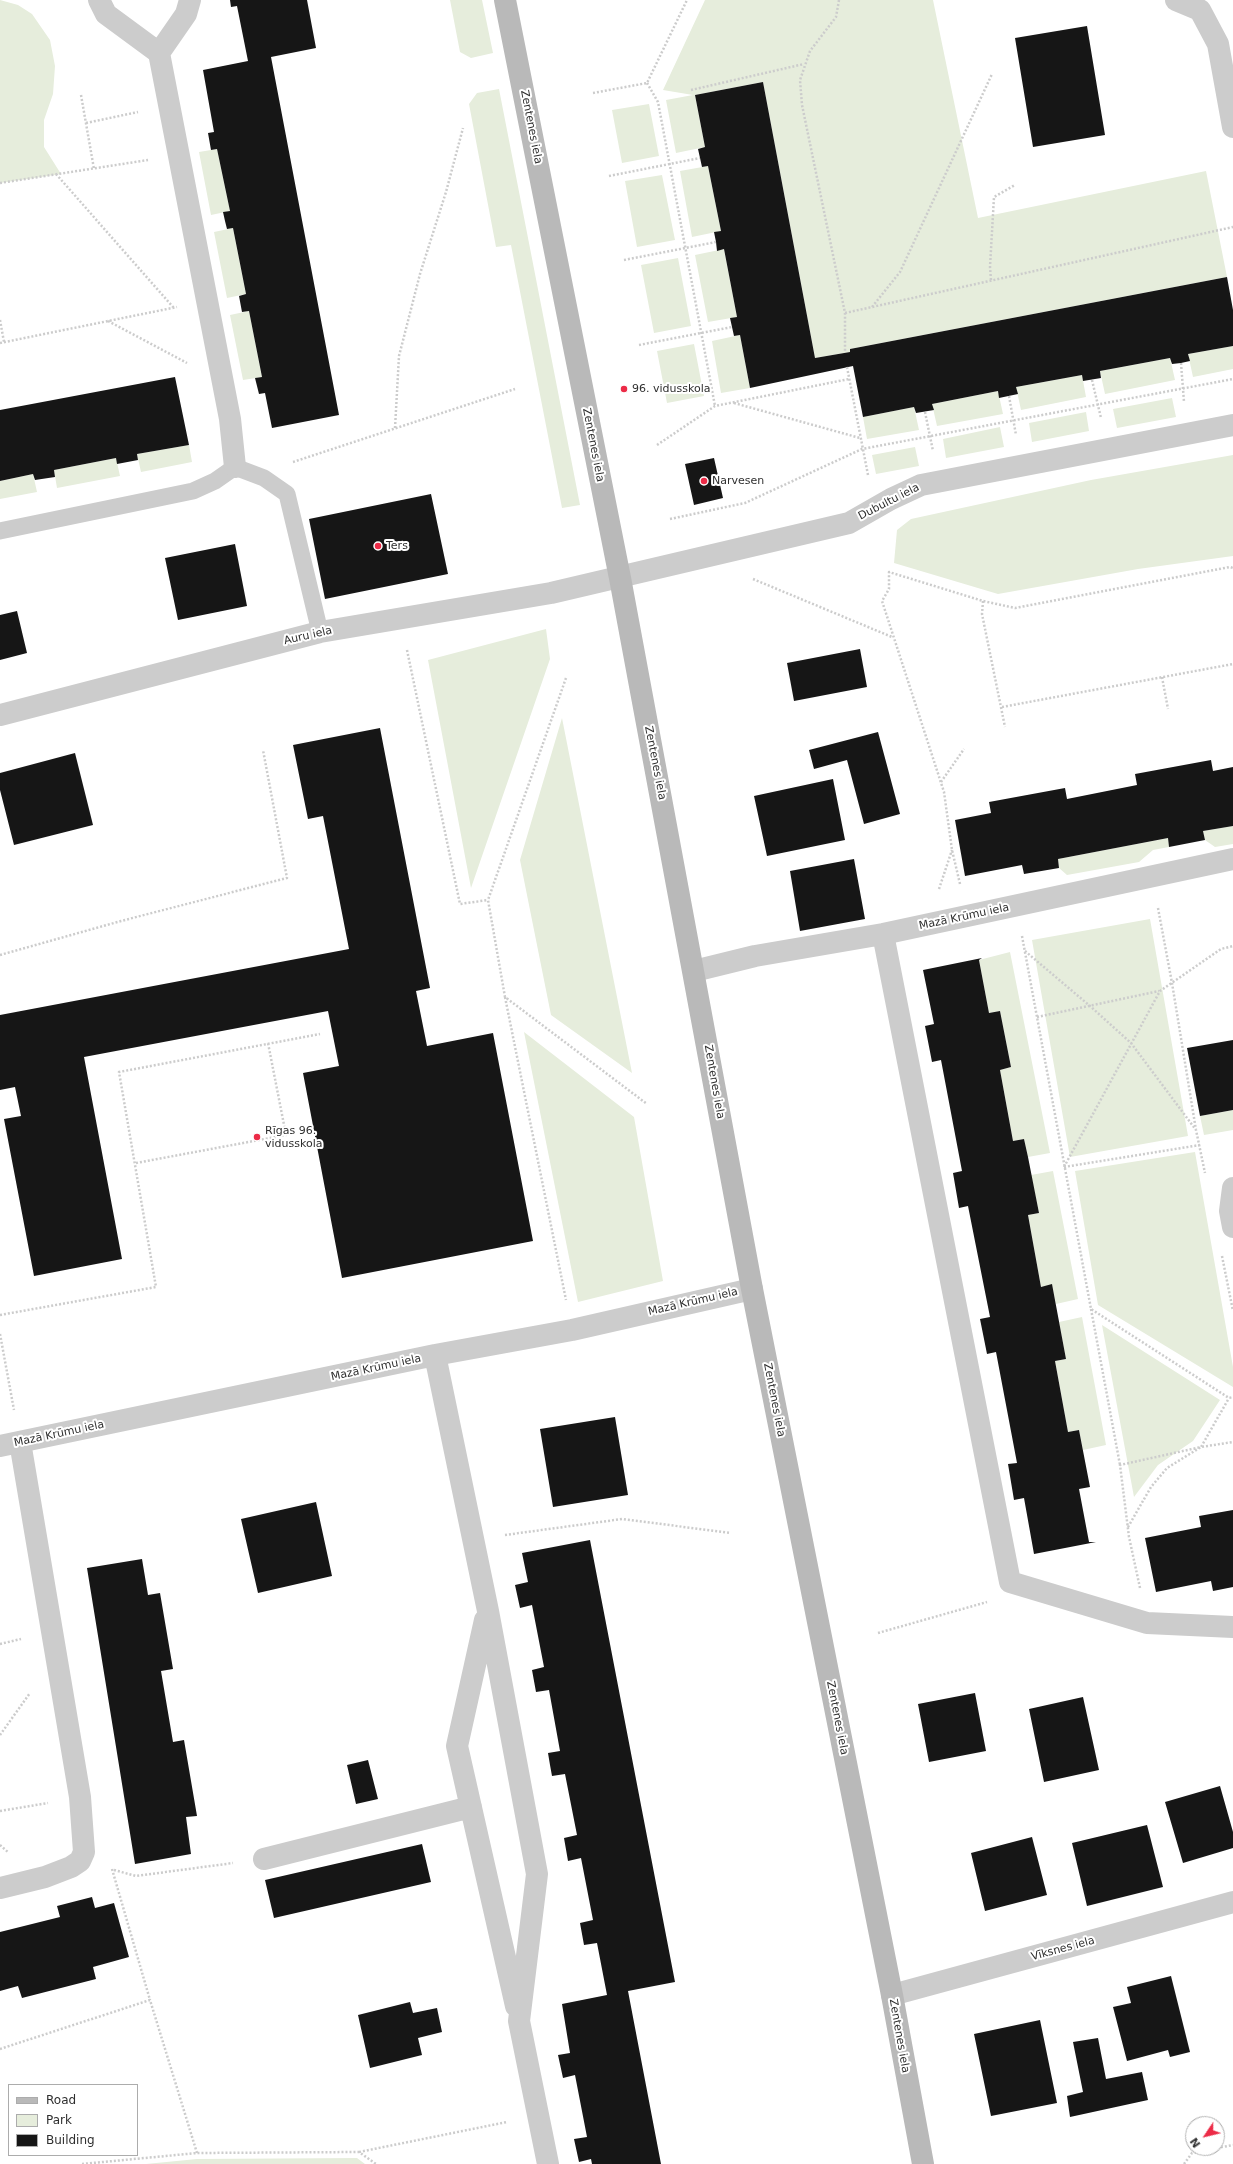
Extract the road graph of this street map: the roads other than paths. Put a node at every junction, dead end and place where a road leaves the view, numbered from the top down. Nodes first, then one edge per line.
1 (99, 0) edge
2 (190, 0) edge
3 (505, 0) edge
4 (1176, 0) edge
5 (159, 53) junction
6 (1233, 127) edge
7 (1233, 426) edge
8 (235, 467) junction
9 (0, 532) edge
10 (620, 578) junction
11 (320, 632) junction
12 (0, 715) edge
13 (1233, 859) edge
14 (883, 934) junction
15 (694, 971) junction
16 (1233, 1188) edge
17 (1233, 1227) edge
18 (752, 1289) junction
19 (435, 1355) junction
20 (10, 1444) edge
21 (488, 1611) junction
22 (1233, 1627) edge
23 (471, 1807) junction
24 (264, 1859) road end
25 (0, 1888) edge
26 (1233, 1902) edge
27 (892, 1995) junction
28 (520, 2021) junction
29 (548, 2164) edge
30 (923, 2164) edge

1 - 5 street
2 - 5 street
3 - 10 street, Zentenes iela
4 - 6 street
5 - 8 street
7 - 10 street, Dubultu iela
8 - 9 lane
8 - 11 lane
10 - 11 street, Auru iela
10 - 15 street, Zentenes iela
11 - 12 street, Auru iela
13 - 14 street, Mazā Krūmu iela
14 - 15 street, Mazā Krūmu iela
14 - 22 street
15 - 18 street, Zentenes iela
16 - 17 street
18 - 19 street, Mazā Krūmu iela
18 - 27 street, Zentenes iela
19 - 20 street, Mazā Krūmu iela
19 - 21 street
20 - 25 street
21 - 23 street
21 - 28 street
23 - 24 street
23 - 28 street
26 - 27 street, Vīksnes iela
27 - 30 street, Zentenes iela
28 - 29 street

